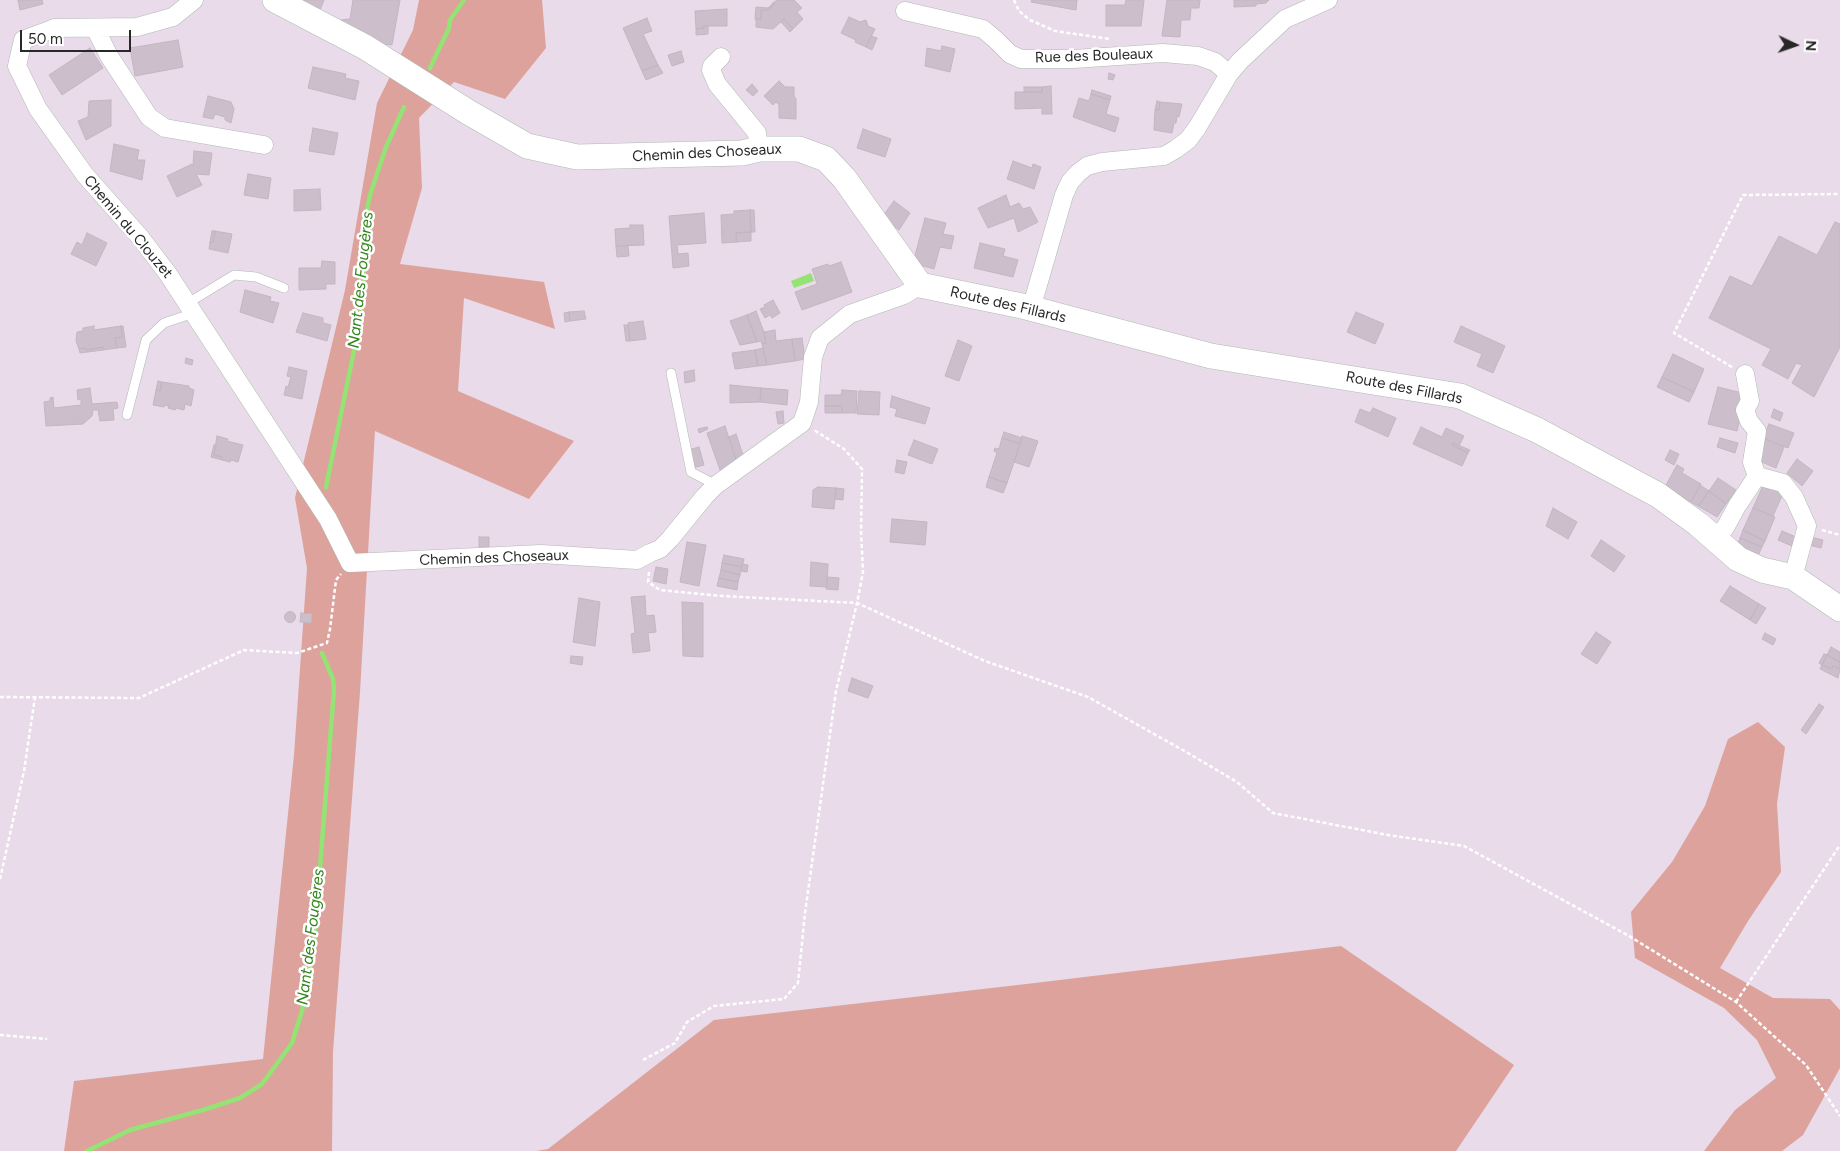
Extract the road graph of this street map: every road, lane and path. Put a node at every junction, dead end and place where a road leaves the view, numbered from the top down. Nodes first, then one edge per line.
1 (194, 0) edge
2 (274, 0) edge
3 (1014, 0) edge
4 (1328, 0) edge
5 (906, 11) dead end
6 (95, 28) junction
7 (1115, 40) dead end
8 (721, 57) dead end
9 (1229, 74) junction
10 (264, 144) dead end
11 (759, 149) junction
12 (1840, 194) edge
13 (920, 286) junction
14 (284, 288) dead end
15 (191, 308) junction
16 (1031, 308) junction
17 (671, 373) dead end
18 (1745, 374) joint
19 (127, 415) dead end
20 (802, 423) junction
21 (1756, 476) junction
22 (716, 486) junction
23 (1714, 538) junction
24 (650, 554) junction
25 (350, 564) junction
26 (1793, 577) junction
27 (857, 603) junction
28 (1840, 609) edge
29 (0, 697) edge
30 (35, 697) junction
31 (1840, 845) edge
32 (0, 879) edge
33 (1736, 1002) junction
34 (0, 1035) edge
35 (47, 1039) dead end
36 (643, 1060) dead end
37 (1840, 1116) edge

1 - 6 street, Chemin du Clouzet
2 - 11 street, Chemin des Choseaux
3 - 7 path
4 - 9 street
5 - 9 street, Rue des Bouleaux
6 - 10 street
6 - 15 street, Chemin du Clouzet
8 - 11 street
9 - 16 street
11 - 13 street, Chemin des Choseaux
12 - 18 path
13 - 16 street, Route des Fillards
13 - 20 street
14 - 15 lane
15 - 19 lane
15 - 25 street, Chemin du Clouzet
16 - 23 street, Route des Fillards
17 - 22 lane
18 - 21 street
20 - 22 street, Chemin des Choseaux
20 - 27 path
21 - 23 street
21 - 26 street
22 - 24 street, Chemin des Choseaux
23 - 26 street, Route des Fillards
24 - 25 street, Chemin des Choseaux
24 - 27 path
25 - 30 path
26 - 28 street, Route des Fillards
27 - 33 path
27 - 36 path
29 - 30 path
30 - 32 path
31 - 33 path
33 - 37 path
34 - 35 path

